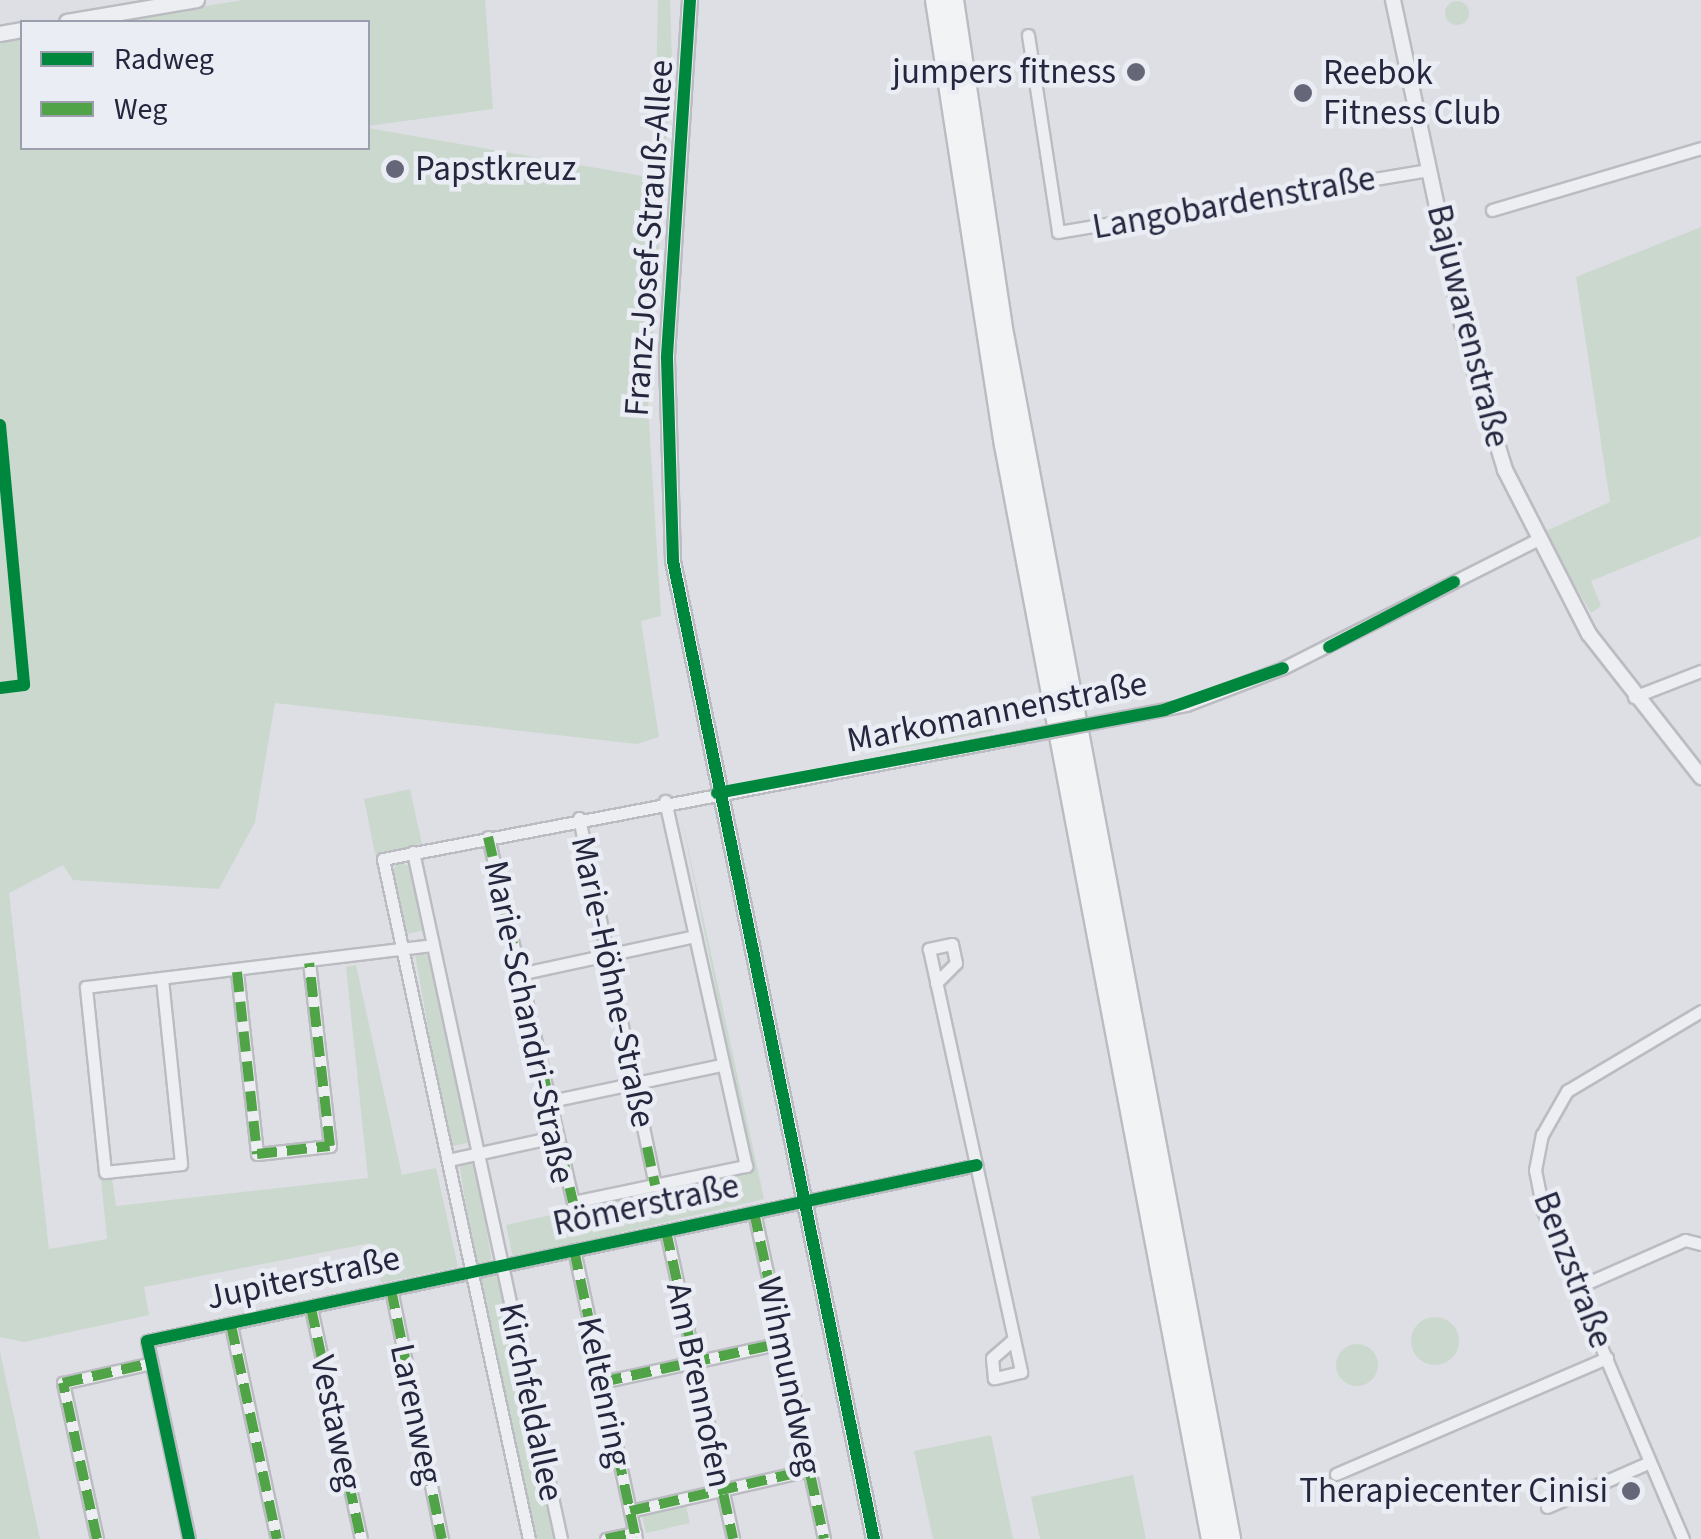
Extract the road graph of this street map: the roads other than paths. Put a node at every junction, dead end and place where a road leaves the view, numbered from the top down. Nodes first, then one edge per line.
1 (197, 0) edge
2 (690, 0) edge
3 (936, 0) edge
4 (954, 0) edge
5 (1393, 0) edge
6 (79, 20) edge
7 (1028, 35) dead end
8 (1701, 148) edge
9 (1429, 170) junction
10 (1492, 210) dead end
11 (1536, 540) junction
12 (1701, 671) edge
13 (1634, 697) junction
14 (1701, 776) edge
15 (718, 793) junction
16 (665, 802) junction
17 (579, 818) junction
18 (488, 837) junction
19 (413, 852) junction
20 (695, 936) junction
21 (432, 945) junction
22 (402, 952) junction
23 (607, 956) junction
24 (309, 963) junction
25 (237, 972) junction
26 (519, 974) junction
27 (162, 979) junction
28 (936, 983) dead end
29 (1701, 1010) edge
30 (721, 1065) junction
31 (634, 1084) junction
32 (546, 1102) junction
33 (554, 1137) junction
34 (477, 1153) junction
35 (448, 1160) junction
36 (976, 1165) junction
37 (656, 1185) junction
38 (803, 1202) junction
39 (754, 1212) junction
40 (666, 1231) junction
41 (1701, 1244) edge
42 (574, 1250) junction
43 (502, 1266) junction
44 (472, 1272) junction
45 (1578, 1287) junction
46 (390, 1289) junction
47 (311, 1308) junction
48 (231, 1325) junction
49 (1014, 1340) dead end
50 (782, 1343) junction
51 (1607, 1358) junction
52 (694, 1362) junction
53 (152, 1363) junction
54 (602, 1382) junction
55 (1650, 1462) junction
56 (810, 1470) junction
57 (1336, 1474) dead end
58 (722, 1490) junction
59 (1547, 1507) dead end
60 (630, 1511) junction
61 (636, 1536) edge
62 (97, 1539) edge
63 (188, 1539) edge
64 (277, 1539) edge
65 (361, 1539) edge
66 (442, 1539) edge
67 (529, 1539) edge
68 (561, 1539) edge
69 (606, 1539) edge
70 (732, 1539) edge
71 (824, 1539) edge
72 (874, 1539) edge
73 (1212, 1539) edge
74 (1230, 1539) edge
75 (1683, 1539) edge

1 - 6 street
2 - 15 street, Franz-Josef-Strauß-Allee
3 - 73 highway
4 - 74 highway
5 - 9 street, Bajuwarenstraße
7 - 9 street, Langobardenstraße
8 - 10 street
9 - 11 street, Bajuwarenstraße
11 - 13 street, Bajuwarenstraße
11 - 15 street, Markomannenstraße, bridge
12 - 13 street
13 - 14 street, Bajuwarenstraße
15 - 16 street, Markomannenstraße
15 - 38 street, Franz-Josef-Strauß-Allee
16 - 17 street, Markomannenstraße
16 - 20 street
17 - 18 street, Markomannenstraße
17 - 23 street, Marie-Höhne-Straße
18 - 19 street, Markomannenstraße
18 - 26 street, Marie-Schandri-Straße
19 - 21 street, Kirchfeldallee
19 - 22 street, Kirchfeldallee
20 - 23 street
20 - 30 street
21 - 22 street
21 - 34 street, Kirchfeldallee
22 - 24 street
22 - 35 street, Kirchfeldallee
23 - 26 street
23 - 31 street, Marie-Höhne-Straße
24 - 25 street
24 - 25 street
25 - 27 street
26 - 32 street, Marie-Schandri-Straße
27 - 27 street
28 - 36 street
29 - 45 street, Benzstraße
30 - 31 street
30 - 37 street
31 - 32 street
31 - 37 street, Marie-Höhne-Straße
32 - 33 street, Marie-Schandri-Straße
33 - 34 street
33 - 37 street, Marie-Schandri-Straße
34 - 35 street
34 - 43 street, Kirchfeldallee
35 - 44 street, Kirchfeldallee
36 - 38 street, Römerstraße
36 - 49 street
38 - 39 street, Römerstraße
38 - 72 street, Franz-Josef-Strauß-Allee
39 - 40 street, Römerstraße
39 - 50 street, Wihmundweg
40 - 42 street, Römerstraße
40 - 52 street, Am Brennofen
41 - 45 street
42 - 43 street, Römerstraße
42 - 54 street, Keltenring
43 - 44 street, Kirchfeldallee
43 - 68 street, Kirchfeldallee
44 - 46 street, Jupiterstraße
44 - 67 street, Kirchfeldallee
45 - 51 street, Benzstraße
46 - 47 street, Jupiterstraße
46 - 66 street, Larenweg
47 - 48 street, Jupiterstraße
47 - 65 street, Vestaweg
48 - 53 street, Jupiterstraße
48 - 64 street
50 - 52 street
50 - 56 street, Wihmundweg
51 - 55 street, Benzstraße
51 - 57 street
52 - 54 street
52 - 58 street, Am Brennofen
53 - 62 street
53 - 63 street
54 - 60 street, Keltenring
55 - 59 street
55 - 75 street, Benzstraße
56 - 58 street
56 - 71 street, Wihmundweg
58 - 60 street
58 - 70 street, Am Brennofen
60 - 61 street, Keltenring
61 - 69 street, Keltenring

